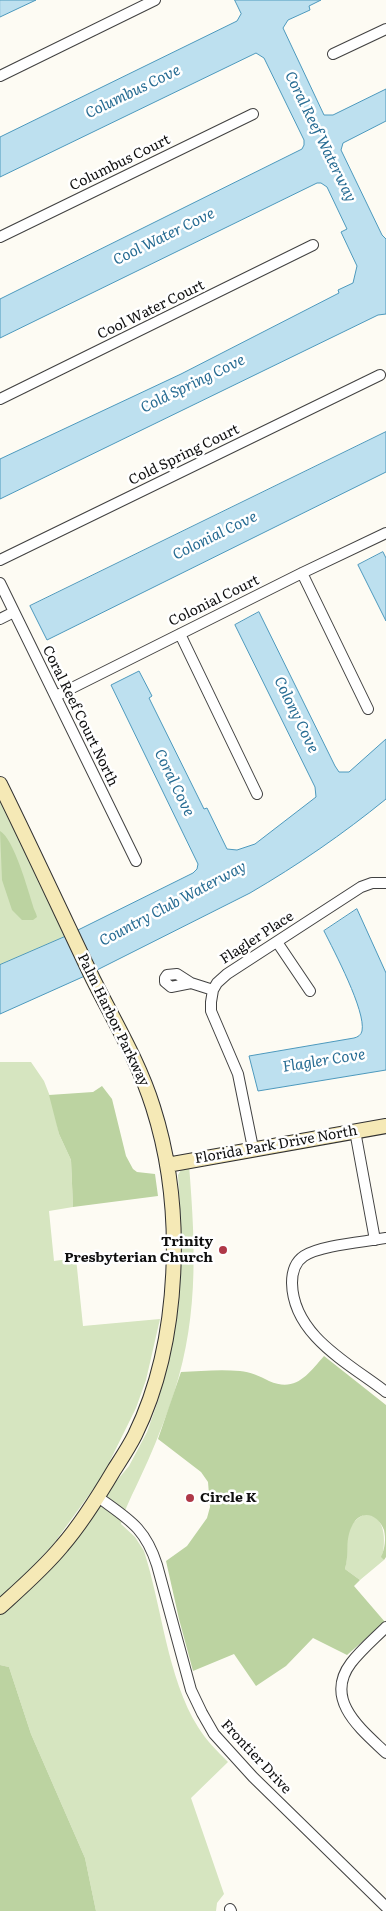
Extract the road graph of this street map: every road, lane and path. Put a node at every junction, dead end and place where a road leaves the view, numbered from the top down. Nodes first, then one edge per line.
1 (155, 0) edge
2 (386, 29) edge
3 (333, 54) dead end
4 (0, 76) edge
5 (253, 114) dead end
6 (0, 237) edge
7 (314, 245) dead end
8 (380, 375) dead end
9 (0, 399) edge
10 (386, 534) edge
11 (0, 560) edge
12 (302, 573) junction
13 (0, 583) edge
14 (14, 612) junction
15 (0, 619) edge
16 (180, 634) junction
17 (56, 696) junction
18 (368, 709) dead end
19 (0, 784) edge
20 (257, 794) dead end
21 (136, 861) dead end
22 (386, 883) edge
23 (277, 942) junction
24 (191, 983) dead end
25 (213, 990) junction
26 (310, 991) dead end
27 (386, 1126) edge
28 (355, 1131) junction
29 (252, 1148) junction
30 (167, 1165) junction
31 (386, 1238) edge
32 (375, 1240) junction
33 (386, 1392) edge
34 (98, 1497) junction
35 (0, 1607) edge
36 (386, 1627) edge
37 (386, 1753) edge
38 (386, 1907) edge

1 - 4 street
2 - 3 street
5 - 6 street, Columbus Court
7 - 9 street, Cool Water Court
8 - 11 street, Cold Spring Court
10 - 12 street, Colonial Court
12 - 16 street, Colonial Court
12 - 18 street
13 - 14 street, Coral Reef Court North
14 - 15 street
14 - 17 street, Coral Reef Court North
16 - 17 street, Colonial Court
16 - 20 street
17 - 21 street, Coral Reef Court North
19 - 30 street, Palm Harbor Parkway
22 - 23 street, Flagler Place
23 - 25 street, Flagler Place
23 - 26 street
24 - 25 street
25 - 29 street
27 - 28 street, Florida Park Drive North
28 - 29 street, Florida Park Drive North
28 - 32 street
29 - 30 street, Florida Park Drive North
30 - 34 street, Palm Harbor Parkway
31 - 32 street
32 - 33 street
34 - 35 street, Palm Harbor Parkway
34 - 38 street, Frontier Drive
36 - 37 street

